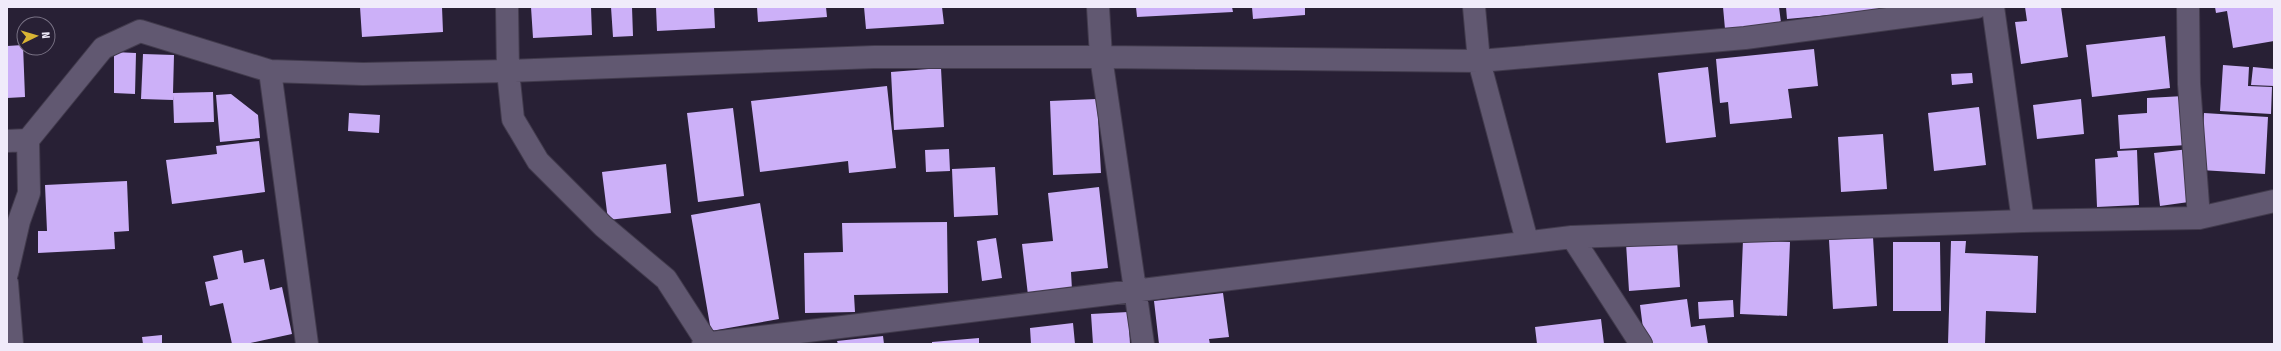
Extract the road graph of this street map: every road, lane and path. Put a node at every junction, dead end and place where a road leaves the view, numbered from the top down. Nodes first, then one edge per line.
1 (507, 7) edge
2 (1098, 7) edge
3 (1474, 7) edge
4 (1977, 7) edge
5 (1993, 7) edge
6 (2188, 7) edge
7 (1101, 57) junction
8 (1480, 61) junction
9 (270, 71) junction
10 (508, 71) junction
11 (18, 141) edge
12 (2274, 201) edge
13 (2199, 218) junction
14 (2023, 220) junction
15 (1572, 237) junction
16 (1527, 241) junction
17 (7, 273) edge
18 (7, 283) edge
19 (1135, 291) junction
20 (12, 344) edge
21 (306, 344) edge
22 (706, 344) edge
23 (1143, 344) edge
24 (1641, 344) edge

1 - 10 street
2 - 7 street
3 - 8 street
4 - 8 street
5 - 14 street
6 - 13 street
7 - 8 street
7 - 10 street
7 - 19 street
8 - 16 street
9 - 10 street
9 - 11 street
9 - 21 street
10 - 22 street
11 - 17 street
12 - 13 street
13 - 14 street
14 - 15 street
15 - 16 street
15 - 24 street
16 - 19 street
18 - 20 street
19 - 22 street
19 - 23 street

